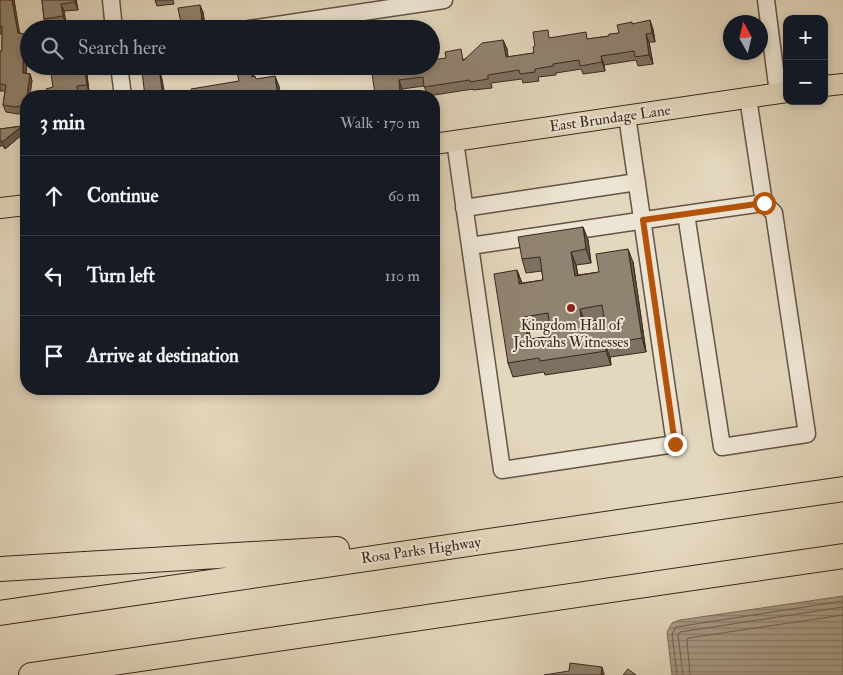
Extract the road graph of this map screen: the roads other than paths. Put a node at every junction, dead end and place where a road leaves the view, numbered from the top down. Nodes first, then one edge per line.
1 (110, 0) edge
2 (444, 0) edge
3 (766, 0) edge
4 (113, 20) edge
5 (310, 20) edge
6 (120, 75) edge
7 (843, 84) edge
8 (828, 86) edge
9 (122, 90) edge
10 (783, 93) edge
11 (748, 98) junction
12 (627, 116) junction
13 (455, 141) junction
14 (440, 143) edge
15 (637, 182) junction
16 (764, 203) junction
17 (20, 206) edge
18 (0, 208) edge
19 (464, 208) junction
20 (686, 214) junction
21 (643, 220) junction
22 (470, 246) junction
23 (843, 490) edge
24 (401, 553) junction
25 (843, 556) edge
26 (0, 569) edge
27 (0, 613) edge
28 (247, 644) junction
29 (31, 675) edge
30 (137, 675) edge

1 - 4 street
2 - 5 street
3 - 10 street
6 - 9 street
7 - 8 main road
10 - 11 main road, East Brundage Lane
11 - 12 main road, East Brundage Lane
11 - 16 street
12 - 13 main road, East Brundage Lane
12 - 15 street
13 - 14 main road, East Brundage Lane
13 - 19 street
15 - 19 street
15 - 21 street
16 - 20 street
16 - 20 street
17 - 18 main road
19 - 22 street
20 - 21 street
21 - 22 street
21 - 22 street
23 - 24 highway, Rosa Parks Highway
24 - 26 highway
24 - 27 highway, Rosa Parks Highway
25 - 28 highway
28 - 29 highway
28 - 30 highway

